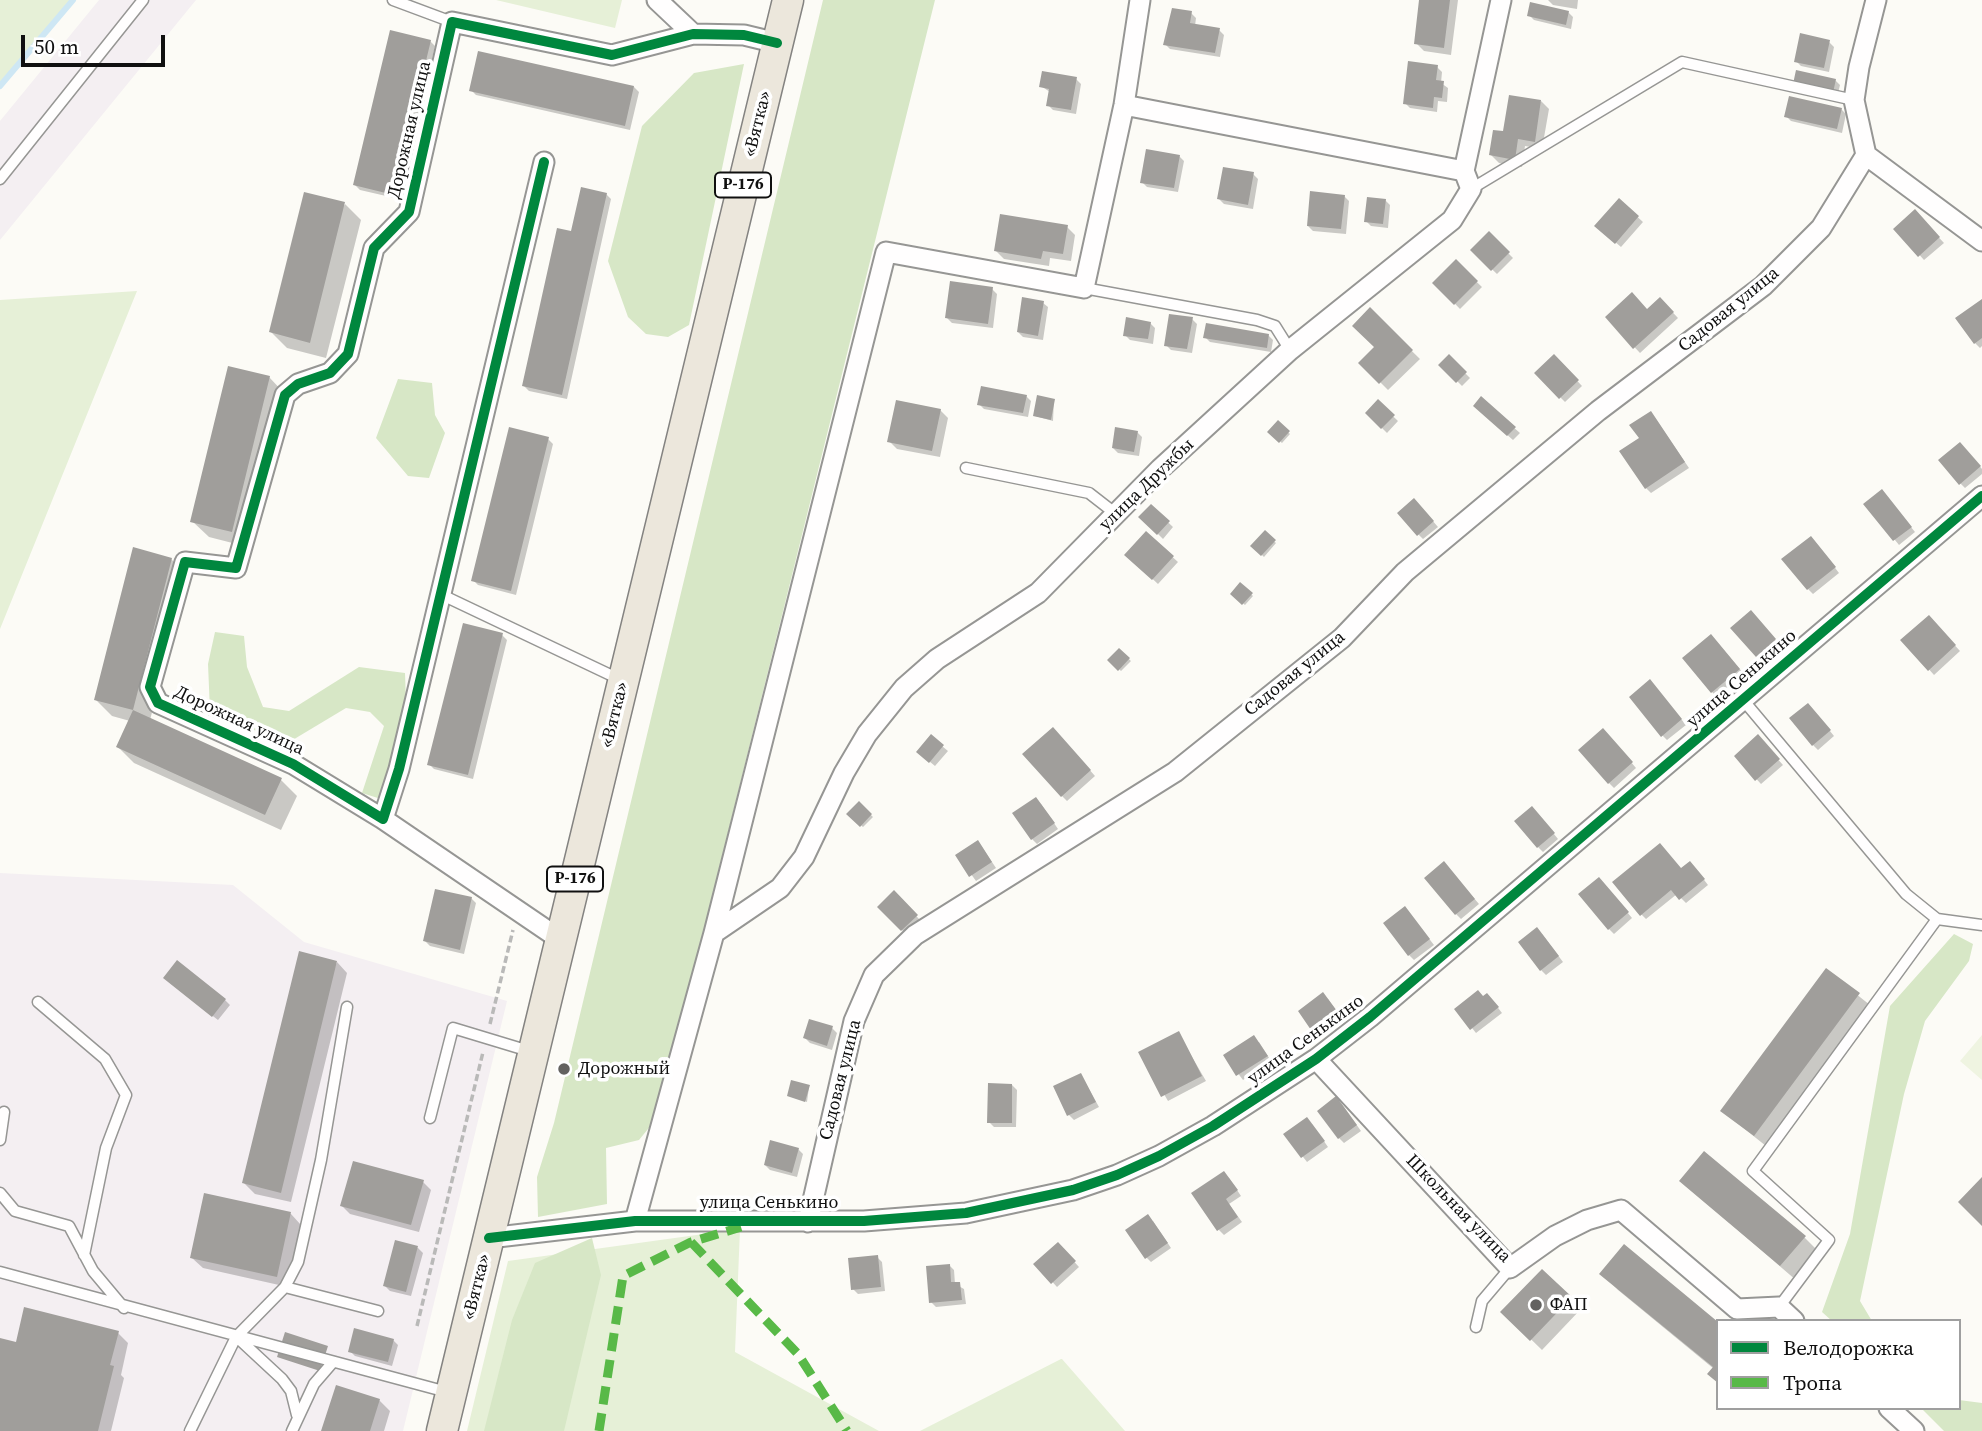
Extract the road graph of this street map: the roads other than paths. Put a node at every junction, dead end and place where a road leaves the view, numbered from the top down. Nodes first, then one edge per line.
1 (143, 0) edge
2 (393, 0) edge
3 (657, 0) edge
4 (788, 0) edge
5 (1140, 0) edge
6 (1501, 0) edge
7 (1876, 0) edge
8 (452, 22) junction
9 (692, 34) junction
10 (777, 43) junction
11 (1854, 100) junction
12 (1124, 105) junction
13 (1866, 155) junction
14 (544, 162) dead end
15 (0, 178) edge
16 (1467, 180) junction
17 (1982, 241) edge
18 (1084, 288) junction
19 (1290, 350) junction
20 (966, 468) dead end
21 (1982, 496) edge
22 (1116, 514) junction
23 (439, 593) junction
24 (623, 681) junction
25 (1744, 701) junction
26 (383, 819) junction
27 (1937, 919) junction
28 (1982, 925) edge
29 (714, 933) junction
30 (561, 940) junction
31 (38, 1002) dead end
32 (347, 1007) dead end
33 (533, 1052) junction
34 (1317, 1059) junction
35 (4, 1112) dead end
36 (429, 1118) dead end
37 (0, 1140) edge
38 (0, 1193) edge
39 (635, 1221) junction
40 (808, 1222) junction
41 (489, 1237) junction
42 (85, 1255) junction
43 (1510, 1268) junction
44 (0, 1272) edge
45 (285, 1287) junction
46 (124, 1308) junction
47 (378, 1311) dead end
48 (1786, 1314) edge
49 (1476, 1327) dead end
50 (236, 1337) junction
51 (333, 1362) junction
52 (451, 1392) junction
53 (1891, 1410) edge
54 (297, 1415) junction
55 (190, 1431) edge
56 (292, 1431) edge
57 (442, 1431) edge
58 (1914, 1431) edge

1 - 15 lane
2 - 8 lane
3 - 9 street
4 - 10 main road, «Вятка» / Р-176
5 - 12 street
6 - 16 street, улица Дружбы
7 - 11 street
8 - 9 street
8 - 26 street, Дорожная улица
9 - 10 street
10 - 24 main road, «Вятка» / Р-176
11 - 13 street
11 - 16 lane
12 - 16 street
12 - 18 street
13 - 17 street
13 - 40 street, Садовая улица
14 - 23 street
16 - 19 street, улица Дружбы
18 - 19 lane
18 - 29 street
19 - 22 street, улица Дружбы
20 - 22 lane
21 - 25 street, улица Сенькино
22 - 29 street, улица Дружбы
23 - 24 lane
23 - 26 street
24 - 30 main road, «Вятка» / Р-176
25 - 27 lane
25 - 34 street, улица Сенькино
26 - 30 street, Дорожная улица
27 - 28 lane
27 - 48 lane
29 - 39 street
30 - 33 main road, «Вятка» / Р-176
31 - 42 lane
32 - 45 lane
33 - 36 lane
33 - 41 main road, «Вятка» / Р-176
34 - 40 street, улица Сенькино
34 - 43 street, Школьная улица
35 - 37 lane
38 - 42 lane
39 - 40 street, улица Сенькино
39 - 41 street, улица Сенькино
41 - 52 main road, «Вятка» / Р-176
42 - 46 lane
43 - 48 street, Школьная улица
43 - 49 lane
44 - 46 lane
45 - 47 lane
45 - 50 lane
46 - 50 lane
50 - 51 lane
50 - 54 lane
50 - 55 lane
51 - 52 lane
51 - 54 lane
52 - 57 main road, «Вятка» / Р-176
53 - 58 street
54 - 56 lane

